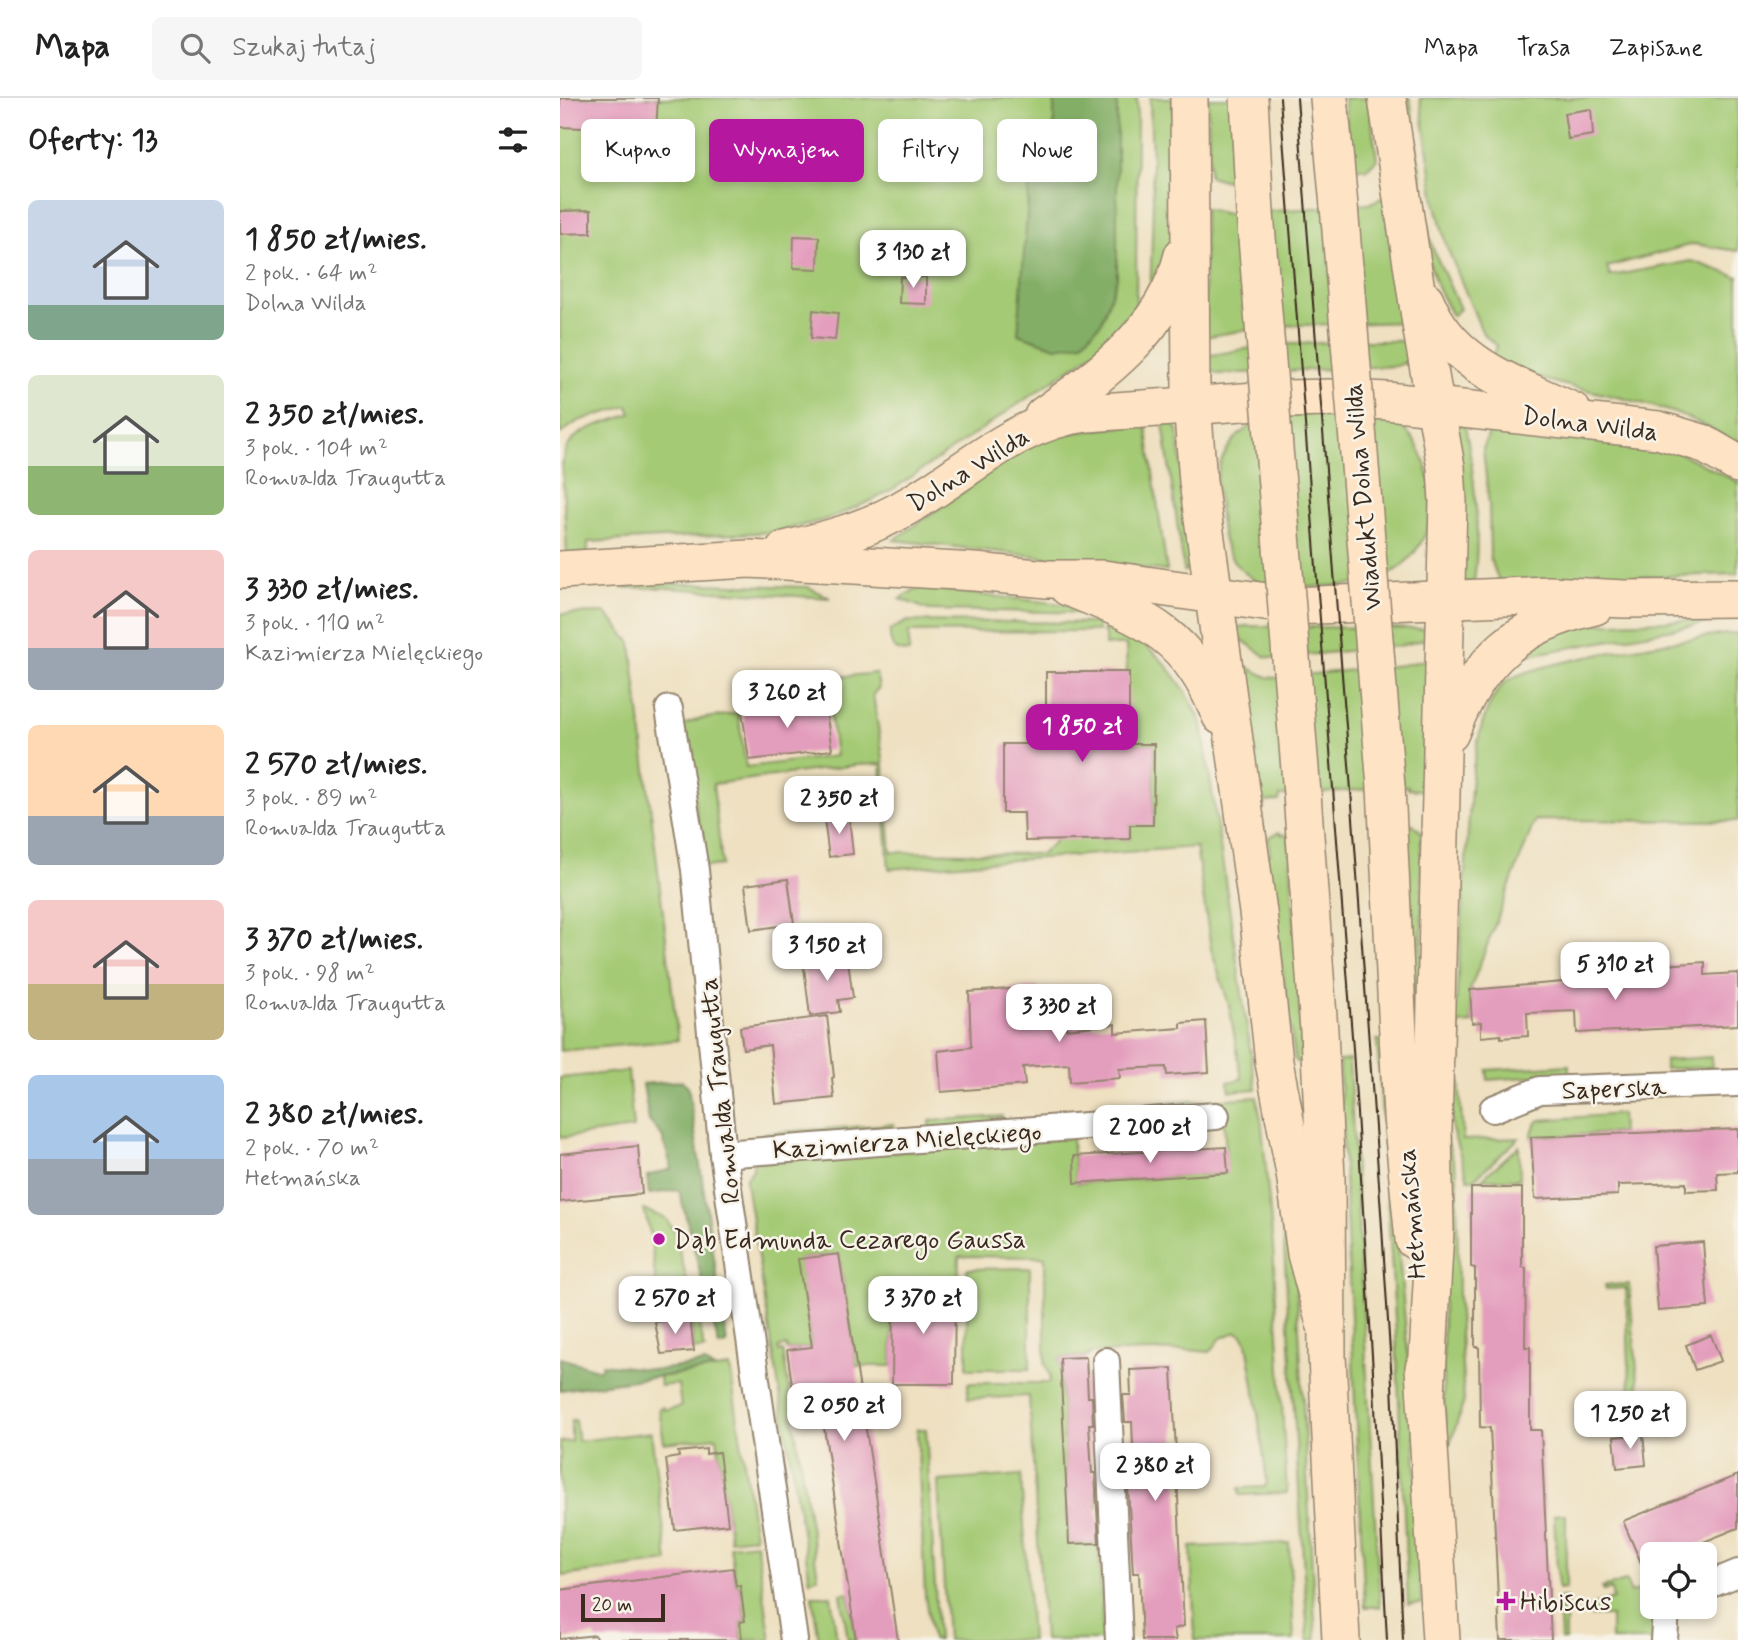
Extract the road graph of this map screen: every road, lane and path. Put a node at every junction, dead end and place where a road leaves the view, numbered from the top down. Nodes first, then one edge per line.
1 (1189, 98) edge
2 (1249, 98) edge
3 (1329, 98) edge
4 (1387, 98) edge
5 (1189, 223) junction
6 (1412, 261) junction
7 (1192, 406) junction
8 (1435, 406) junction
9 (1598, 423) junction
10 (1021, 432) junction
11 (1738, 464) edge
12 (748, 559) junction
13 (560, 570) edge
14 (1048, 579) junction
15 (1213, 594) junction
16 (1738, 598) edge
17 (1447, 599) junction
18 (1624, 599) junction
19 (669, 709) dead end
20 (1444, 749) junction
21 (1236, 758) junction
22 (1385, 788) joint
23 (1738, 1083) edge
24 (1493, 1109) dead end
25 (1216, 1116) dead end
26 (723, 1154) junction
27 (1325, 1323) junction
28 (1105, 1360) dead end
29 (1426, 1393) junction
30 (1738, 1573) edge
31 (1717, 1582) edge
32 (1667, 1619) edge
33 (794, 1640) edge
34 (1119, 1640) edge
35 (1341, 1640) edge
36 (1441, 1640) edge
37 (1664, 1640) edge

1 - 5 main road
2 - 27 main road, bridge
3 - 22 main road, Wiadukt Dolna Wilda, bridge
4 - 6 main road
5 - 7 main road
5 - 10 main road
6 - 8 main road
6 - 9 main road
7 - 8 main road, Dolna Wilda
7 - 10 main road, Dolna Wilda
7 - 15 main road
8 - 9 main road, Dolna Wilda
8 - 17 main road
9 - 11 main road, Dolna Wilda
10 - 12 main road, Dolna Wilda
12 - 13 main road, Dolna Wilda
12 - 14 main road, Dolna Wilda
14 - 15 main road, Dolna Wilda
14 - 21 main road
15 - 17 main road, Dolna Wilda
15 - 21 main road
16 - 18 main road
17 - 18 main road
17 - 20 main road
18 - 20 main road
19 - 26 street, Romualda Traugutta
20 - 29 main road
21 - 27 main road
22 - 29 main road, Hetmańska
23 - 24 street, Saperska
25 - 26 street, Kazimierza Mielęckiego
26 - 33 street, Romualda Traugutta
27 - 35 main road
28 - 34 street
29 - 36 main road, Hetmańska
30 - 31 street
32 - 37 street

